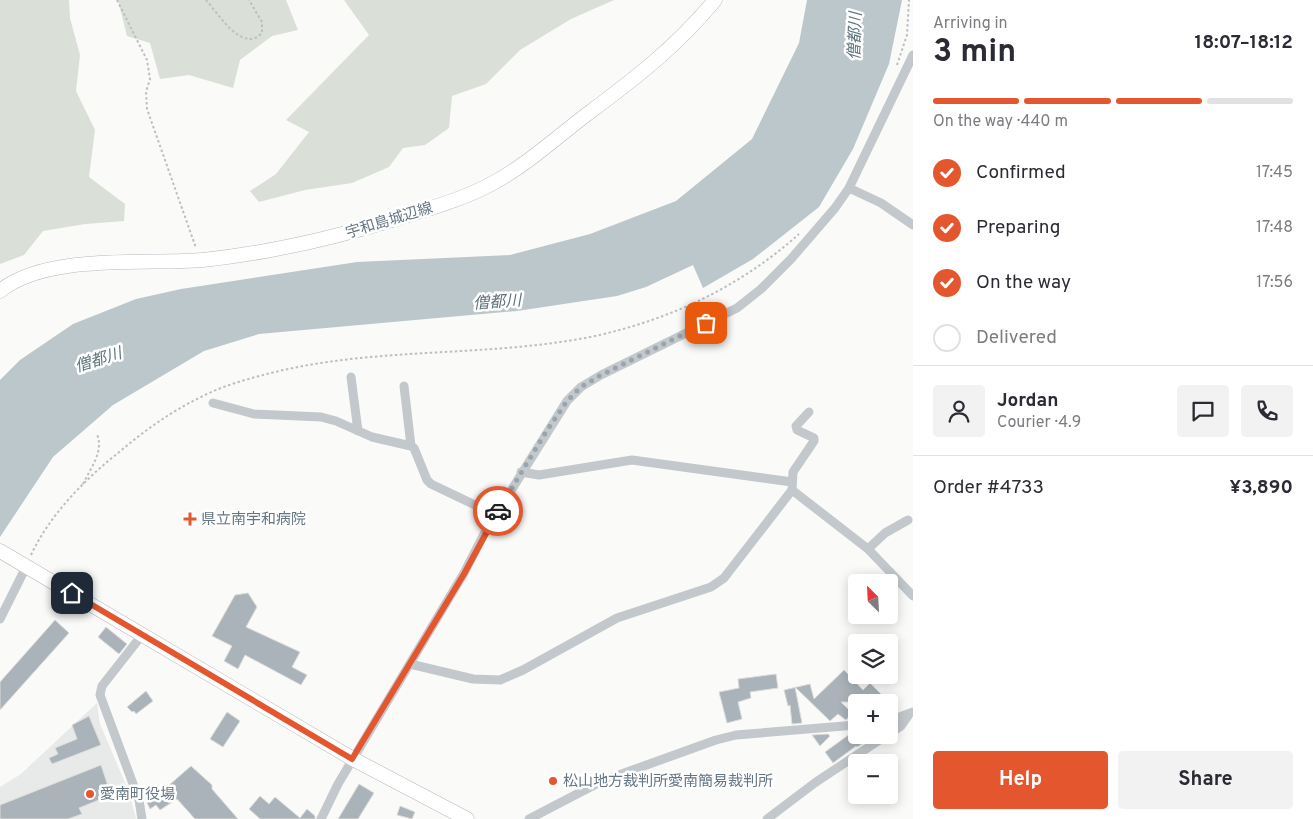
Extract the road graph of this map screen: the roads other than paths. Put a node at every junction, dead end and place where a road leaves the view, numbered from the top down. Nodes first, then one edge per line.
1 (715, 0) edge
2 (913, 55) edge
3 (849, 188) junction
4 (913, 225) edge
5 (0, 291) edge
6 (351, 377) dead end
7 (404, 386) dead end
8 (213, 403) dead end
9 (809, 412) dead end
10 (358, 430) junction
11 (411, 446) junction
12 (522, 472) junction
13 (792, 486) junction
14 (496, 515) junction
15 (908, 520) dead end
16 (868, 549) junction
17 (0, 550) edge
18 (24, 564) junction
19 (913, 596) edge
20 (0, 619) edge
21 (142, 635) junction
22 (410, 664) junction
23 (910, 714) edge
24 (898, 718) edge
25 (848, 726) edge
26 (898, 728) edge
27 (873, 744) edge
28 (352, 759) junction
29 (142, 819) edge
30 (321, 819) edge
31 (467, 819) edge
32 (529, 819) edge
33 (767, 819) edge

1 - 5 main road, 宇和島城辺線
2 - 3 street
3 - 4 street
3 - 12 street
6 - 10 street
7 - 11 street
8 - 10 street
9 - 13 street
10 - 11 street
11 - 14 street
12 - 13 street
12 - 14 street
13 - 16 street
13 - 22 street
14 - 22 street
15 - 16 street
16 - 19 street
17 - 18 main road
18 - 20 street
18 - 21 main road
21 - 28 main road
21 - 29 street
22 - 28 street
23 - 24 street
23 - 26 street
25 - 32 street
27 - 33 street
28 - 30 street
28 - 31 main road

